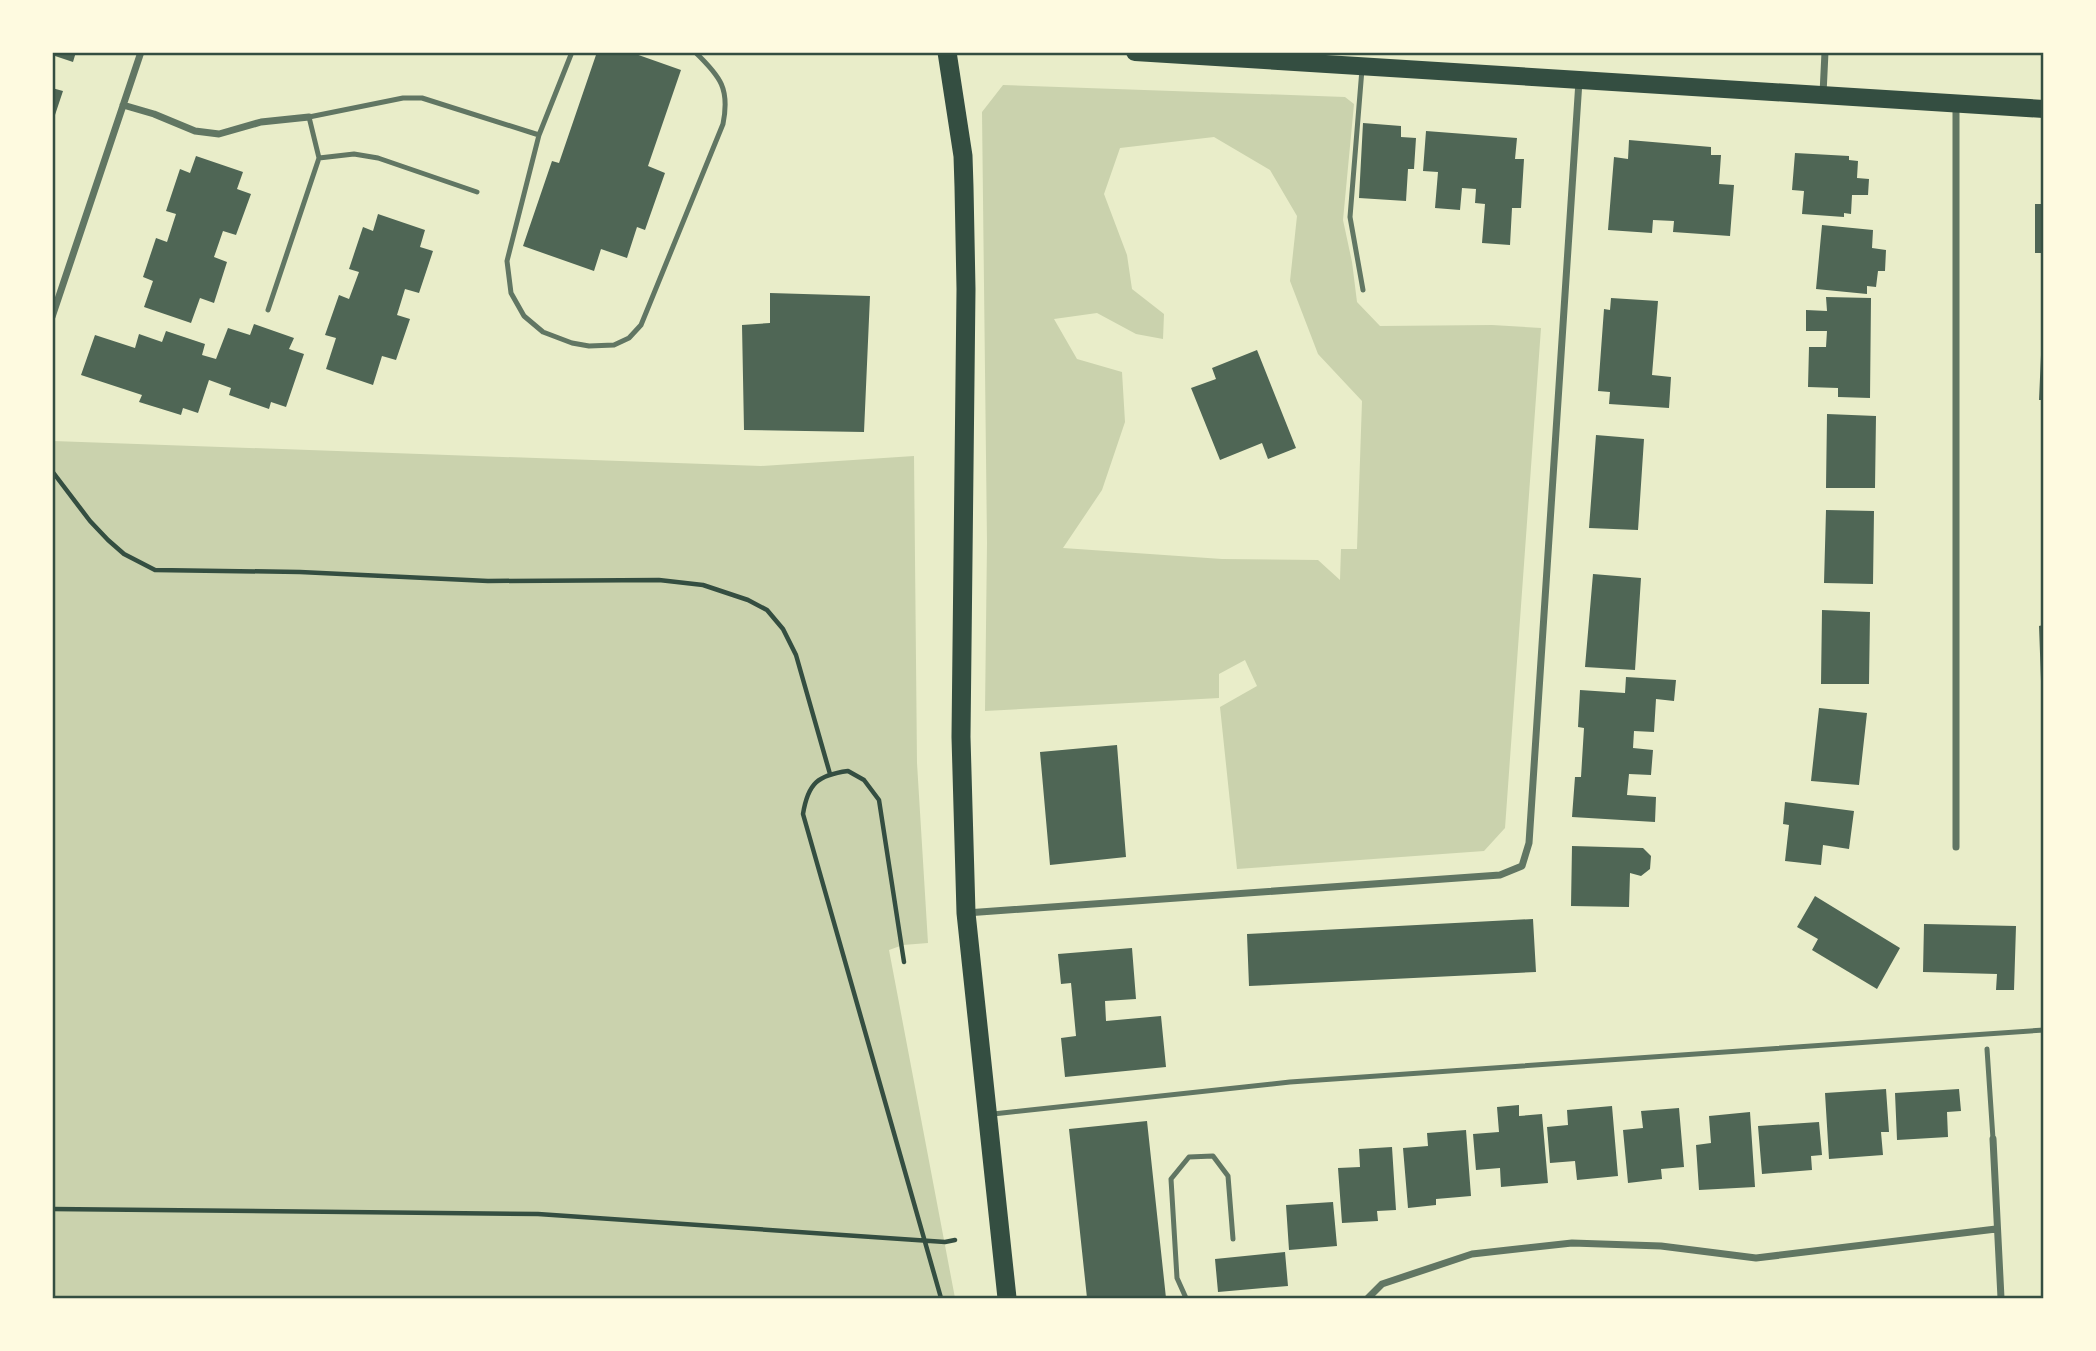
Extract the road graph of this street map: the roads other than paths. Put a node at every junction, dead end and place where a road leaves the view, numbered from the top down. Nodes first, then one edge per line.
1 (142, 52) edge
2 (572, 52) edge
3 (695, 52) edge
4 (947, 52) edge
5 (1135, 52) edge
6 (1825, 52) edge
7 (1362, 66) junction
8 (1579, 80) junction
9 (1824, 95) junction
10 (1956, 104) junction
11 (123, 105) junction
12 (2043, 109) edge
13 (309, 117) junction
14 (538, 135) junction
15 (319, 158) junction
16 (477, 192) dead end
17 (1363, 290) dead end
18 (268, 310) dead end
19 (52, 317) edge
20 (1956, 847) dead end
21 (966, 913) junction
22 (2043, 1030) edge
23 (1987, 1049) dead end
24 (986, 1114) junction
25 (1993, 1139) joint
26 (1996, 1229) junction
27 (1233, 1239) dead end
28 (1007, 1298) edge
29 (1186, 1298) edge
30 (1368, 1298) edge
31 (2001, 1298) edge

1 - 11 street
2 - 14 lane
3 - 14 lane
4 - 21 highway
5 - 7 main road
6 - 9 street
7 - 8 main road
7 - 17 lane
8 - 9 main road
8 - 21 street
9 - 10 main road
10 - 12 main road
10 - 20 street
11 - 13 street
11 - 19 street
13 - 14 lane
13 - 15 lane
15 - 16 lane
15 - 18 lane
21 - 24 highway
22 - 24 lane
23 - 25 lane
24 - 28 highway
25 - 26 street
26 - 30 street
26 - 31 street
27 - 29 lane

